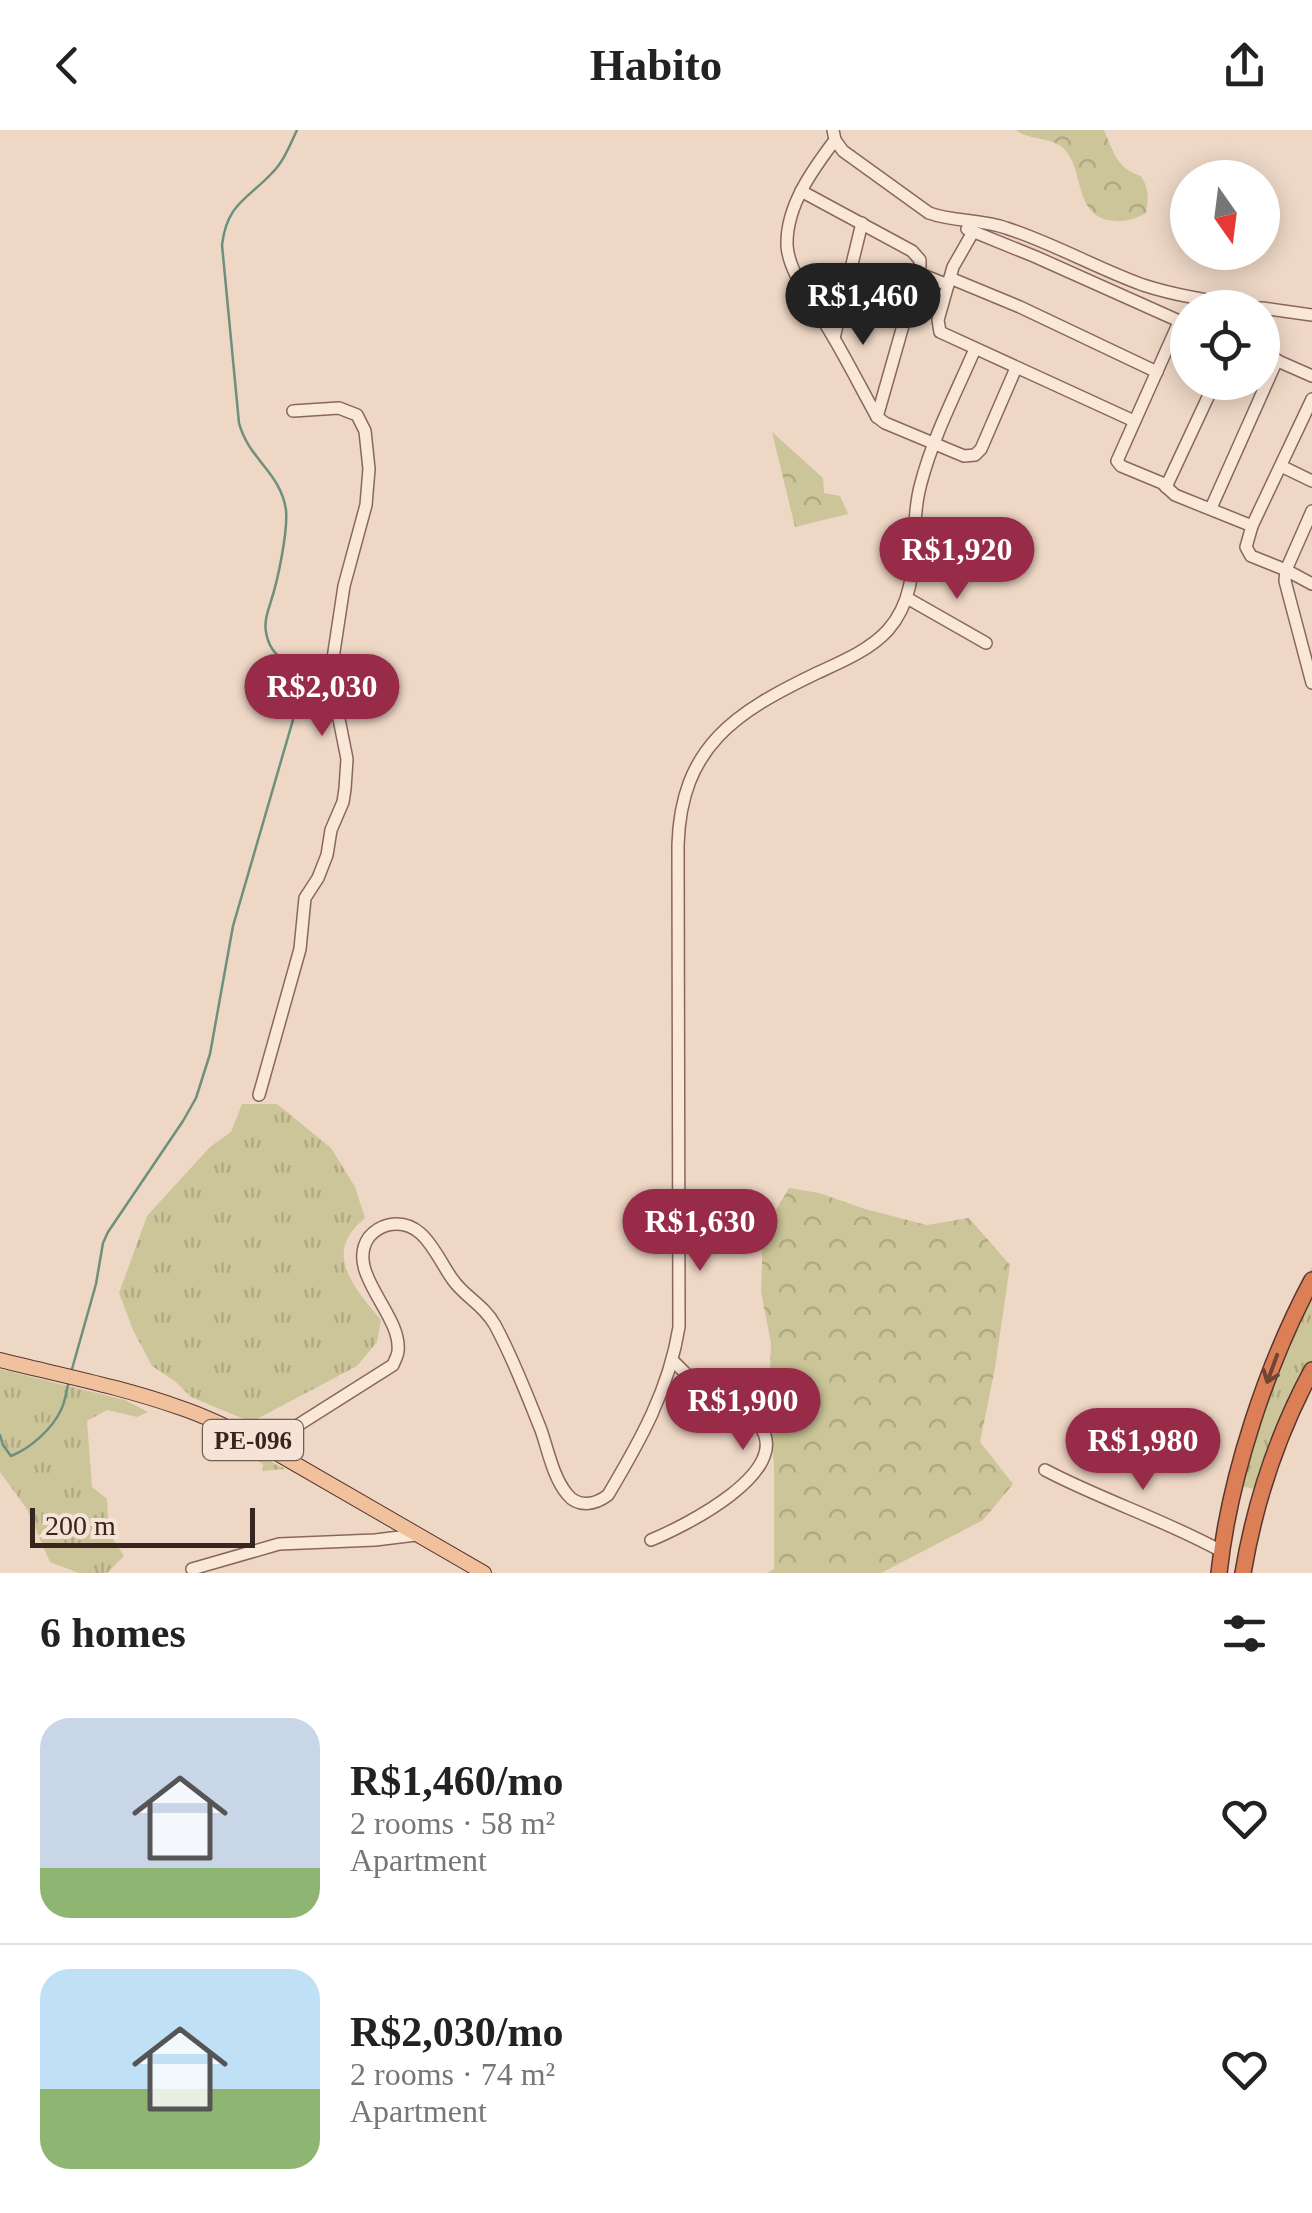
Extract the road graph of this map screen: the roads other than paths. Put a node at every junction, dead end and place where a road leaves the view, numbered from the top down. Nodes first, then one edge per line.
1 (834, 135) edge
2 (801, 191) junction
3 (941, 218) junction
4 (862, 223) junction
5 (973, 232) junction
6 (918, 273) junction
7 (949, 282) junction
8 (1170, 292) edge
9 (1280, 311) edge
10 (1312, 315) edge
11 (1170, 317) edge
12 (834, 338) junction
13 (1170, 348) edge
14 (975, 349) junction
15 (1280, 361) edge
16 (1016, 368) junction
17 (1157, 372) junction
18 (1312, 376) edge
19 (1312, 399) edge
20 (1206, 400) edge
21 (1259, 400) edge
22 (292, 411) dead end
23 (877, 417) junction
24 (1134, 422) junction
25 (1306, 427) edge
26 (934, 442) junction
27 (1281, 466) junction
28 (1312, 481) edge
29 (1166, 486) junction
30 (1211, 508) junction
31 (1312, 511) edge
32 (1252, 526) junction
33 (1286, 570) junction
34 (1312, 584) edge
35 (907, 598) junction
36 (986, 643) dead end
37 (1312, 683) edge
38 (258, 1095) dead end
39 (1312, 1280) edge
40 (0, 1360) edge
41 (673, 1361) junction
42 (1312, 1370) edge
43 (276, 1452) junction
44 (1045, 1470) dead end
45 (416, 1534) junction
46 (651, 1540) dead end
47 (1221, 1551) junction
48 (192, 1569) dead end
49 (484, 1573) edge
50 (1219, 1573) edge
51 (1243, 1573) edge

1 - 2 street
1 - 3 street
2 - 4 street
2 - 12 street
3 - 5 street
3 - 8 street
4 - 6 street
4 - 12 street
5 - 7 street
5 - 11 street
6 - 7 street
6 - 23 street
7 - 14 street
7 - 17 street
9 - 10 street
12 - 23 street
13 - 17 street
14 - 16 street
14 - 26 street
15 - 18 street
16 - 24 street
16 - 26 street
17 - 24 street
19 - 25 street
20 - 29 street
21 - 30 street
22 - 38 street
23 - 26 street
24 - 29 street
25 - 27 street
26 - 35 street
27 - 28 street
27 - 32 street
29 - 30 street
30 - 32 street
31 - 33 street
32 - 33 street
33 - 34 street
33 - 37 street
35 - 36 street
35 - 41 street
39 -> 47 highway
40 - 43 main road, PE-096
41 - 43 street
41 - 46 street
42 - 51 highway
43 - 45 main road, PE-096
44 - 47 street
45 - 48 street
45 - 49 main road, PE-096
47 - 50 highway

